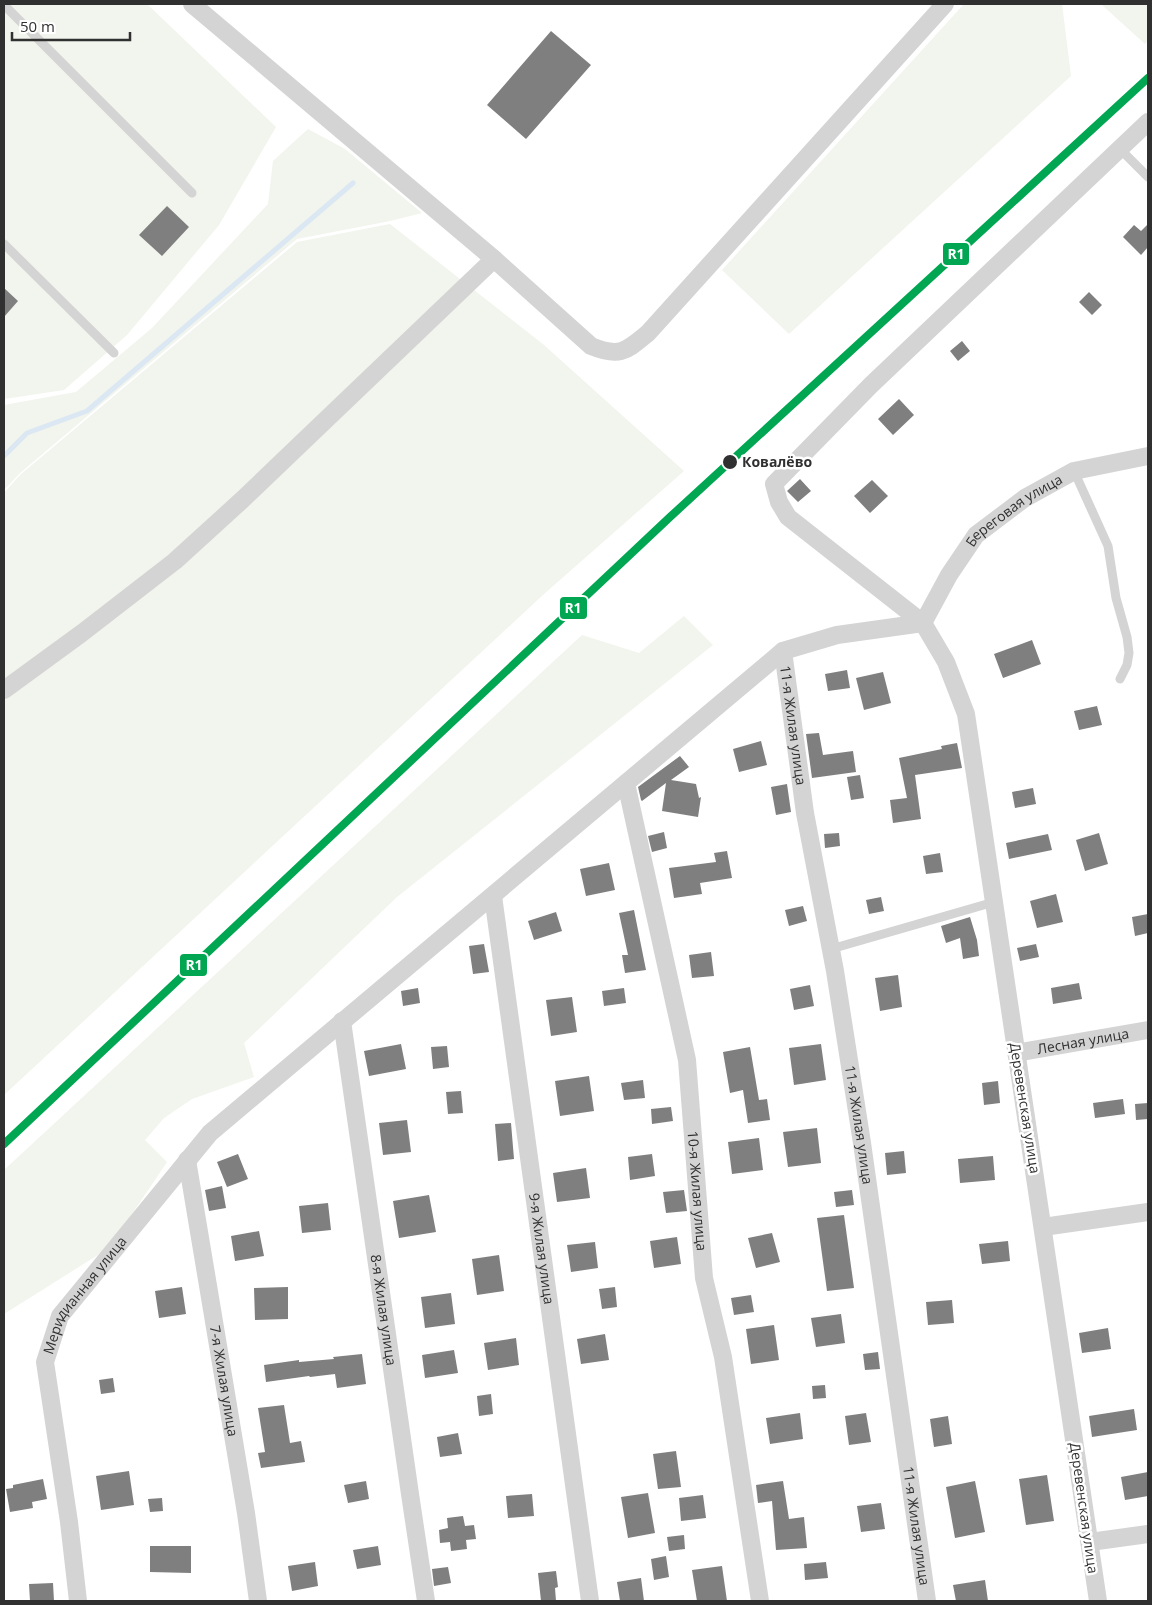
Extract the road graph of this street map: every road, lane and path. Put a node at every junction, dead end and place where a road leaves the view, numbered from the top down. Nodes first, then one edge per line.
1 (192, 4) edge
2 (945, 4) edge
3 (4, 5) edge
4 (1148, 122) edge
5 (1120, 149) junction
6 (1148, 177) edge
7 (192, 193) dead end
8 (4, 244) edge
9 (494, 259) junction
10 (114, 353) dead end
11 (1148, 456) edge
12 (1074, 471) junction
13 (923, 623) junction
14 (783, 651) junction
15 (1120, 679) dead end
16 (4, 690) edge
17 (626, 783) junction
18 (493, 896) junction
19 (994, 902) junction
20 (831, 949) junction
21 (342, 1021) junction
22 (1148, 1030) edge
23 (1016, 1053) junction
24 (187, 1160) junction
25 (1148, 1212) edge
26 (1043, 1227) junction
27 (1148, 1534) edge
28 (1090, 1542) junction
29 (78, 1601) edge
30 (258, 1601) edge
31 (426, 1601) edge
32 (590, 1601) edge
33 (760, 1601) edge
34 (927, 1601) edge
35 (1098, 1601) edge

1 - 9 street
2 - 9 street
3 - 7 lane
4 - 5 street
5 - 6 lane
5 - 13 street
8 - 10 lane
9 - 16 street
11 - 12 street, Береговая улица
12 - 13 street, Береговая улица
12 - 15 lane
13 - 14 street
13 - 19 street, Деревенская улица
14 - 17 street, Меридианная улица
14 - 20 street, 11-я Жилая улица
17 - 18 street, Меридианная улица
17 - 33 street, 10-я Жилая улица
18 - 21 street, Меридианная улица
18 - 32 street, 9-я Жилая улица
19 - 20 lane
19 - 23 street, Деревенская улица
20 - 34 street, 11-я Жилая улица
21 - 24 street, Меридианная улица
21 - 31 street, 8-я Жилая улица
22 - 23 street, Лесная улица
23 - 26 street, Деревенская улица
24 - 29 street, Меридианная улица
24 - 30 street, 7-я Жилая улица
25 - 26 street
26 - 28 street, Деревенская улица
27 - 28 street
28 - 35 street, Деревенская улица

